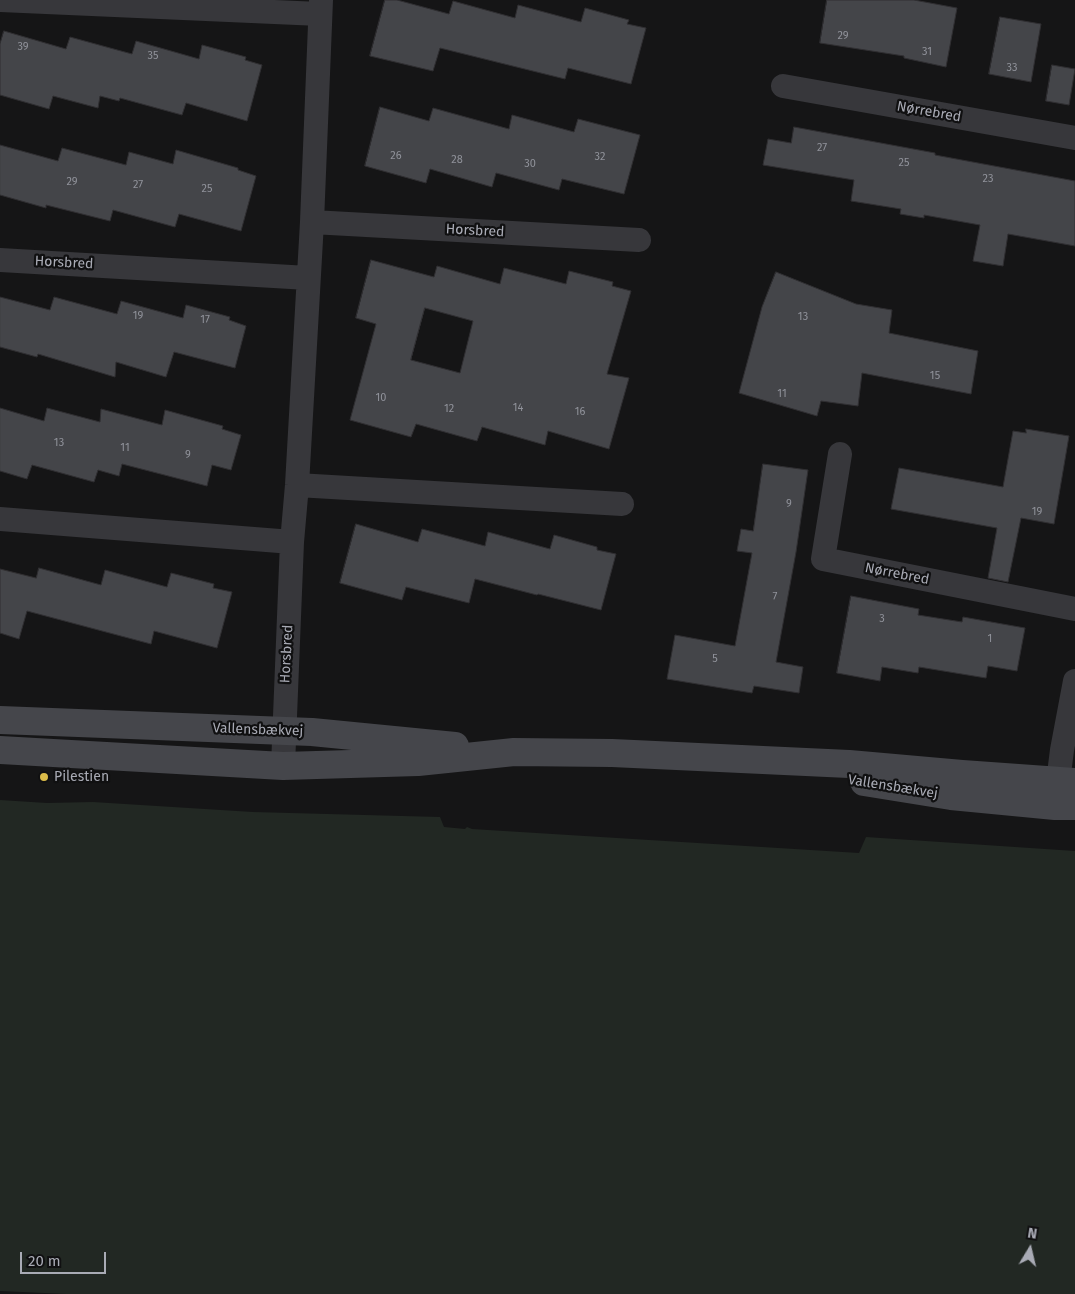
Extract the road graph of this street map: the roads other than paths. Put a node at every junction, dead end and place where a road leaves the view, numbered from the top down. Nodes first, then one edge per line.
1 (0, 0) edge
2 (321, 7) edge
3 (783, 86) dead end
4 (1075, 138) edge
5 (312, 222) junction
6 (638, 240) dead end
7 (0, 260) edge
8 (308, 278) junction
9 (840, 454) dead end
10 (297, 485) junction
11 (622, 504) dead end
12 (0, 519) edge
13 (292, 542) junction
14 (1075, 609) edge
15 (1075, 681) edge
16 (0, 720) edge
17 (283, 731) junction
18 (0, 750) edge
19 (514, 752) junction
20 (283, 766) junction
21 (1066, 794) edge

1 - 2 street, Horsbred
2 - 5 street, Horsbred
3 - 4 street, Nørrebred
5 - 6 street, Horsbred
5 - 8 street, Horsbred
7 - 8 street, Horsbred
8 - 10 street, Horsbred
9 - 14 street, Nørrebred
10 - 11 street
10 - 13 street, Horsbred
12 - 13 street
13 - 17 street, Horsbred
15 - 21 street
16 - 17 street, Vallensbækvej
17 - 19 street, Vallensbækvej
17 - 20 street, Horsbred
18 - 20 street, Vallensbækvej
19 - 20 street, Vallensbækvej
19 - 21 street, Vallensbækvej

